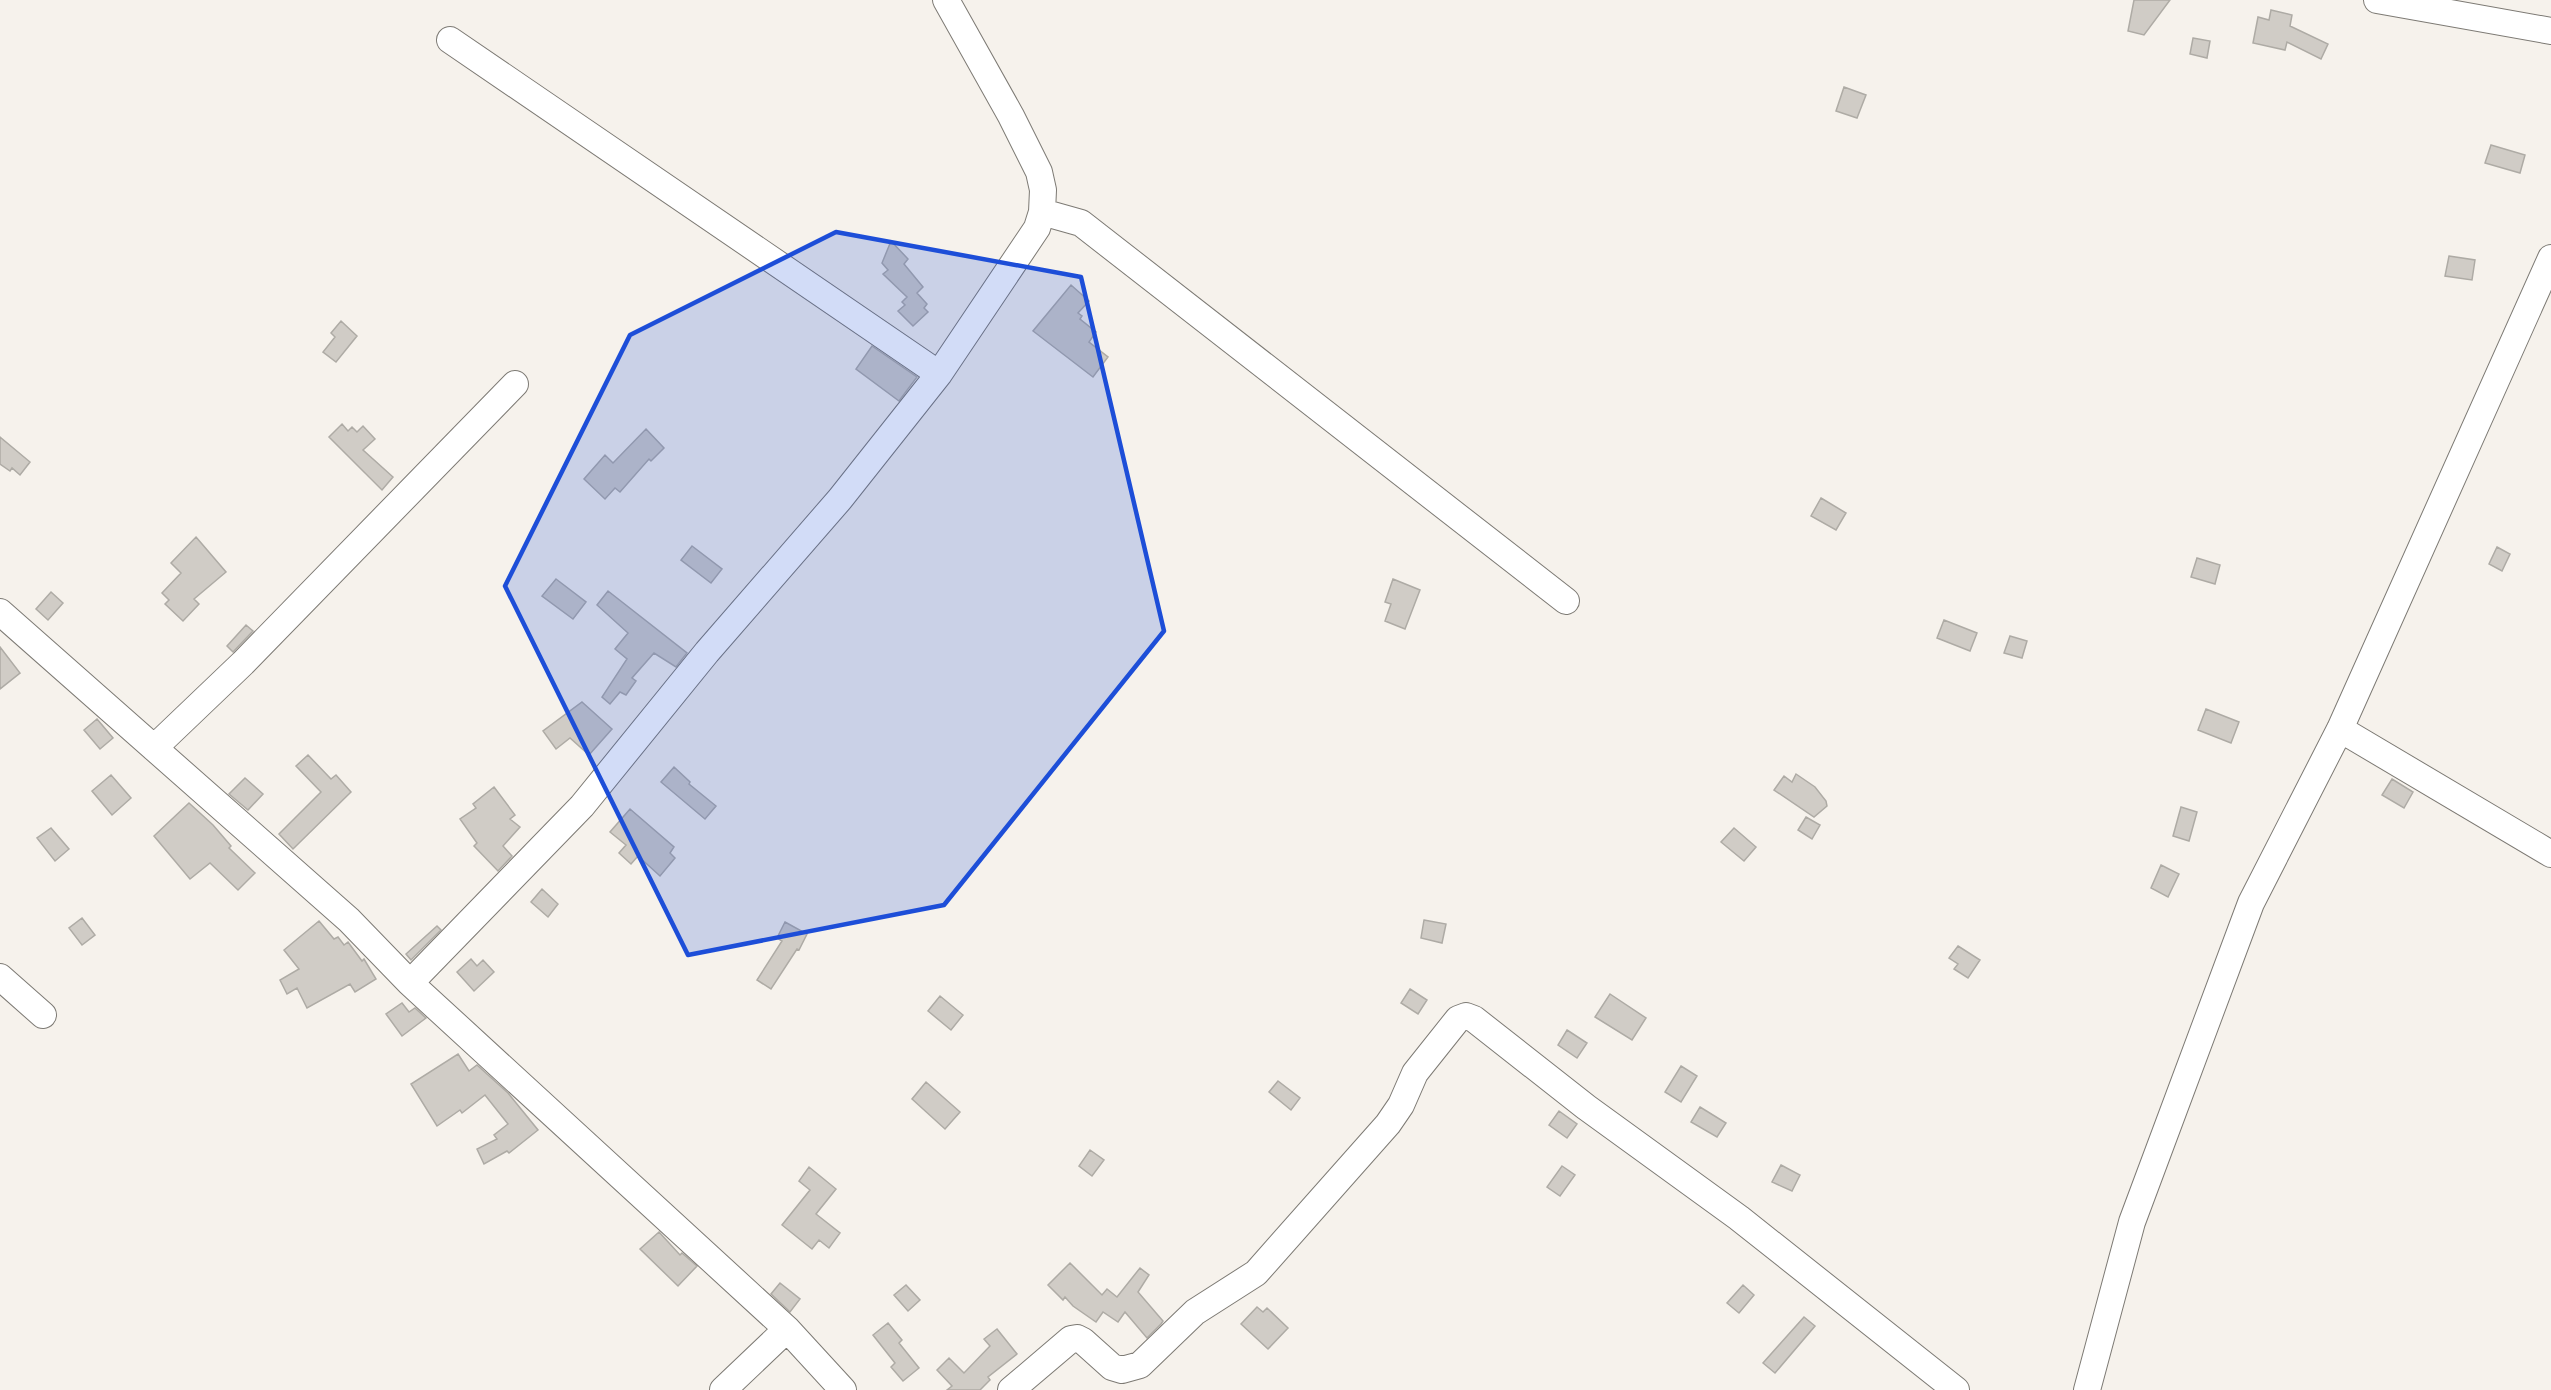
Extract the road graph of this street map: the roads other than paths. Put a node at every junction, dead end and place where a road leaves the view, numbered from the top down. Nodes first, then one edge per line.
1 (946, 0) edge
2 (2377, 0) edge
3 (2551, 31) edge
4 (450, 40) dead end
5 (1042, 212) junction
6 (2551, 258) edge
7 (939, 374) junction
8 (515, 384) dead end
9 (1566, 601) dead end
10 (0, 612) edge
11 (2340, 729) junction
12 (154, 748) junction
13 (2551, 854) edge
14 (0, 978) edge
15 (410, 983) junction
16 (43, 1015) dead end
17 (787, 1329) junction
18 (723, 1390) edge
19 (843, 1390) edge
20 (1011, 1390) edge
21 (1956, 1390) edge
22 (2087, 1390) edge

1 - 5 street
2 - 3 street
4 - 7 street
5 - 7 street
5 - 9 street
6 - 11 street
7 - 15 street
8 - 12 street
10 - 12 street
11 - 13 street
11 - 22 street
12 - 15 street
14 - 16 street
15 - 17 street
17 - 18 street
17 - 19 street
20 - 21 street

